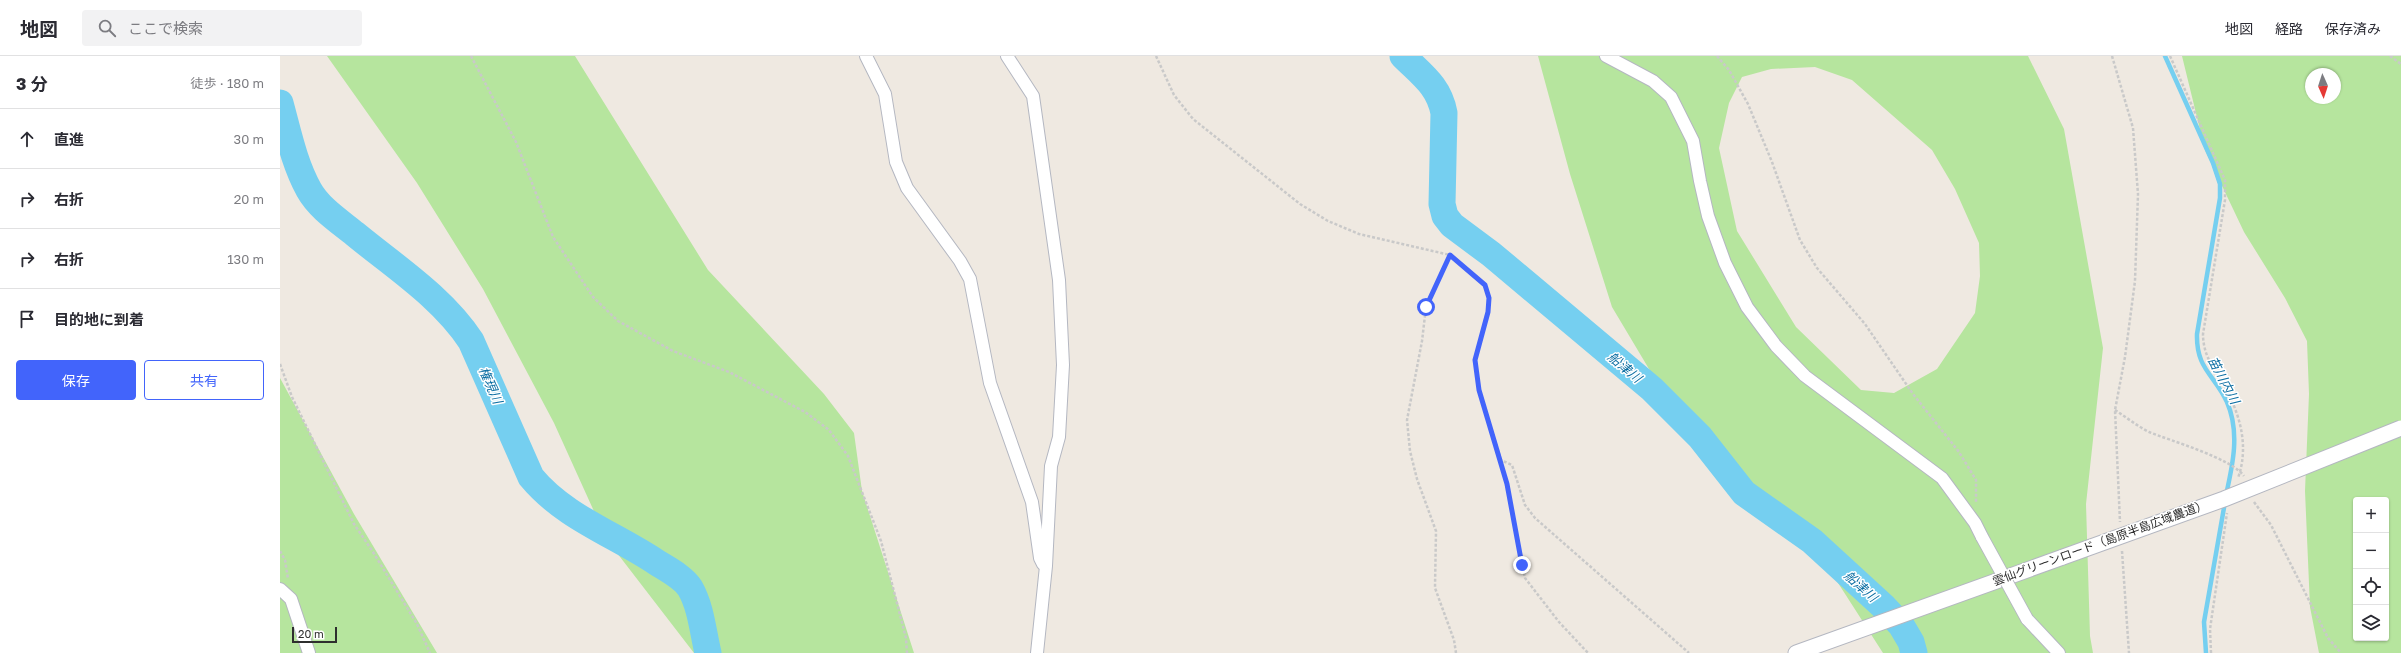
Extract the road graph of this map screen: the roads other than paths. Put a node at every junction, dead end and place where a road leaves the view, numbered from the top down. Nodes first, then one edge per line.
1 (866, 56) edge
2 (1007, 56) edge
3 (1606, 56) edge
4 (2401, 428) edge
5 (1046, 566) junction
6 (280, 589) edge
7 (309, 653) edge
8 (1038, 653) edge
9 (1796, 653) edge
10 (2059, 653) edge

1 - 5 street
2 - 5 street
3 - 10 street, bridge
4 - 9 street, 雲仙グリーンロード（島原半島広域農道）, bridge
5 - 8 street
6 - 7 street

